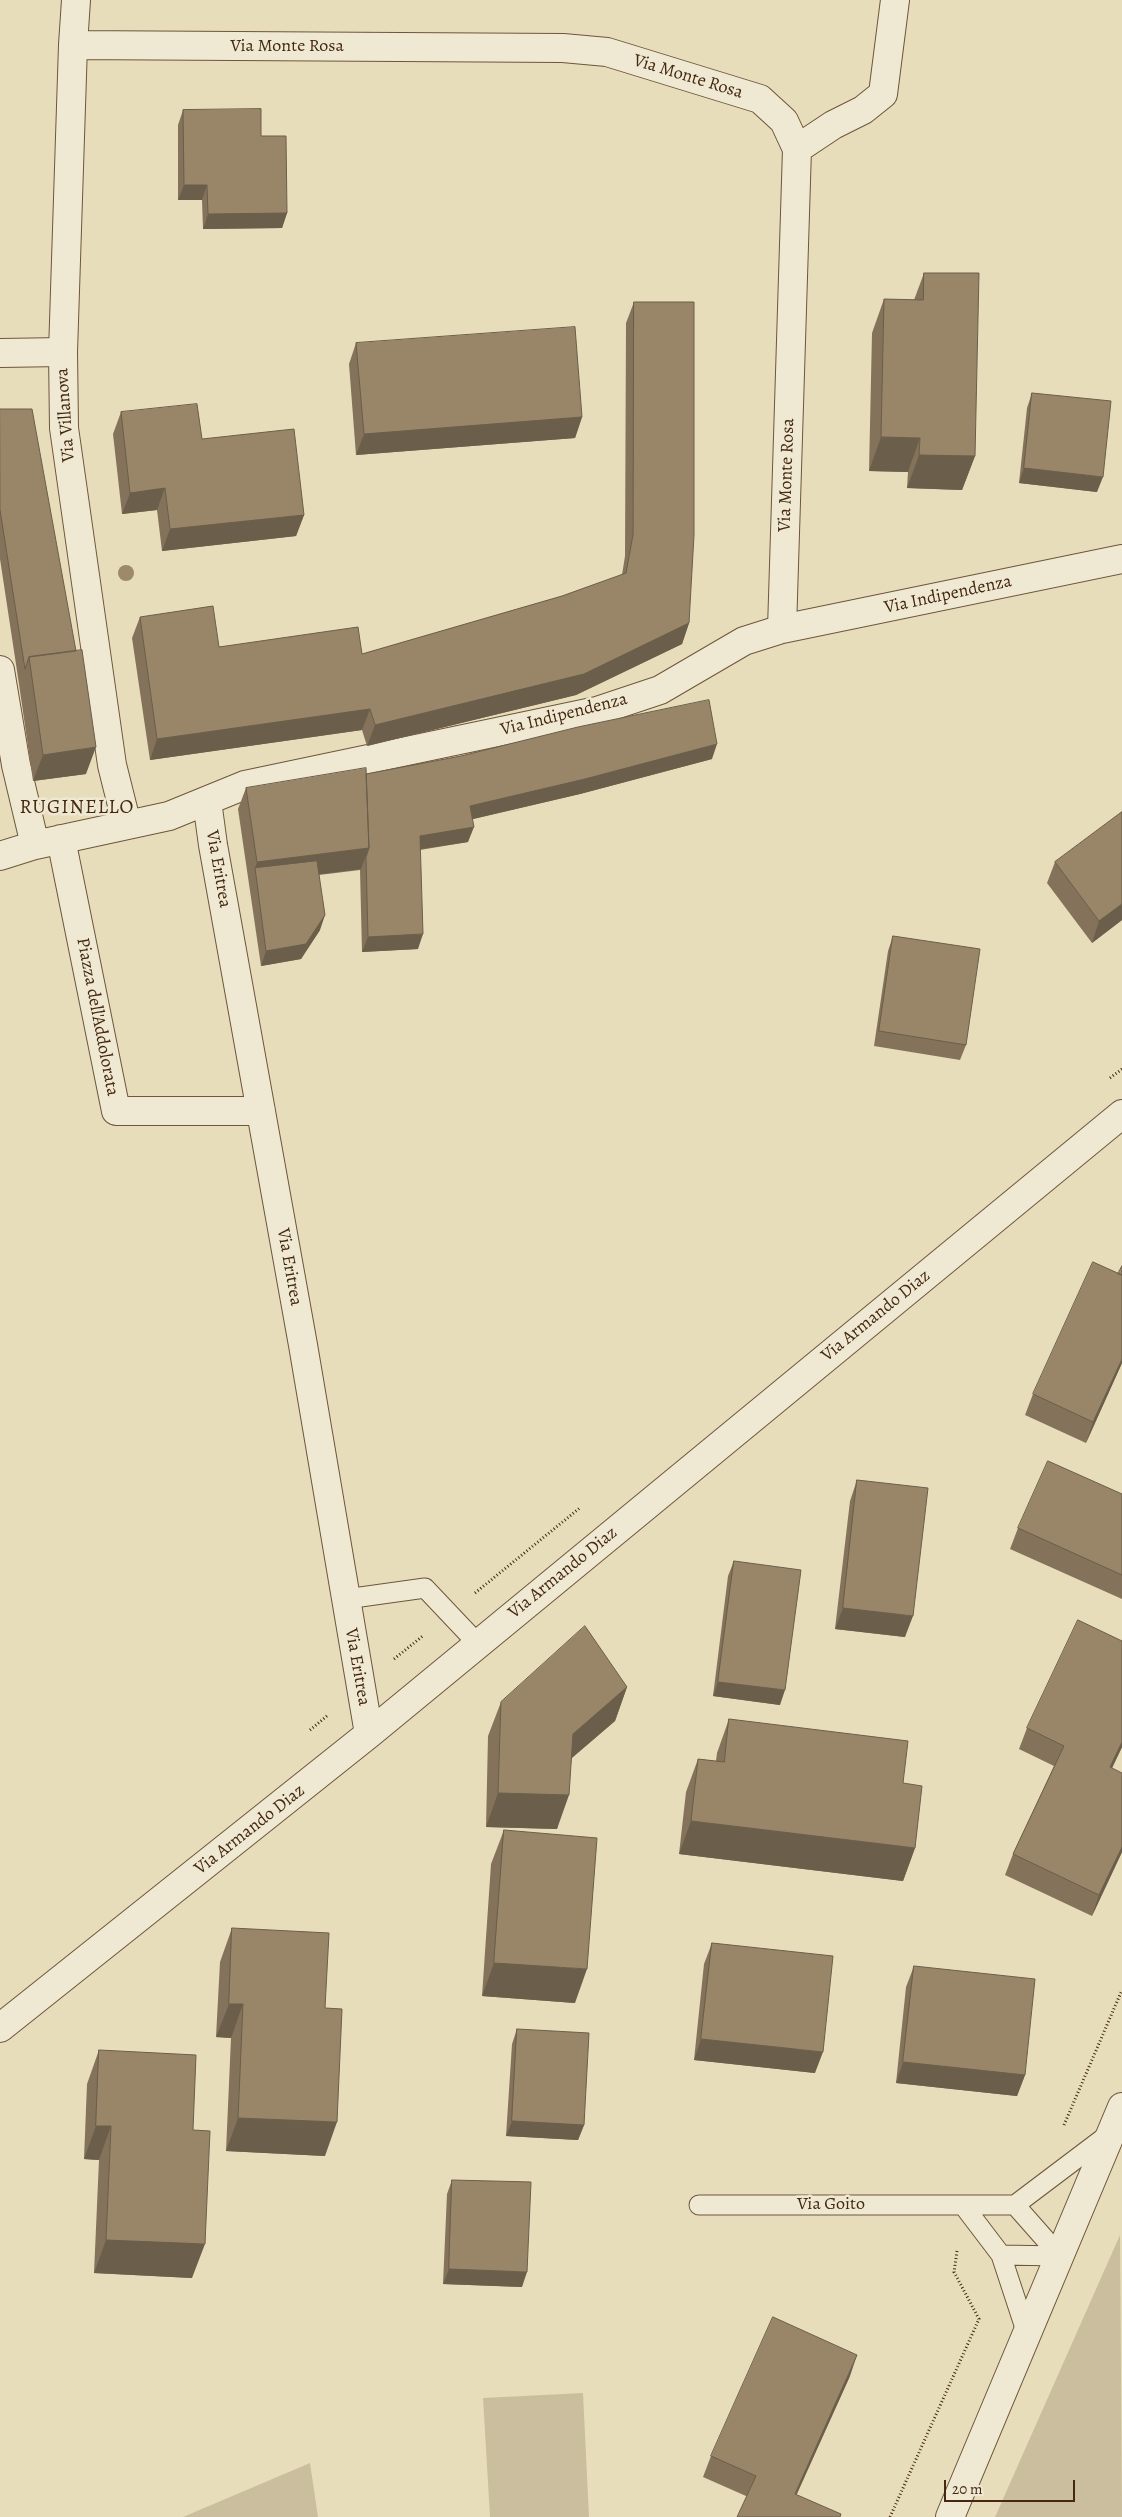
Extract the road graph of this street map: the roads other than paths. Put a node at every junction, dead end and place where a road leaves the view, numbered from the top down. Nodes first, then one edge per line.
1 (76, 0) edge
2 (895, 0) edge
3 (73, 45) junction
4 (797, 149) junction
5 (62, 352) junction
6 (0, 353) edge
7 (1122, 559) edge
8 (782, 629) junction
9 (0, 670) edge
10 (207, 801) junction
11 (127, 825) junction
12 (62, 839) junction
13 (35, 845) junction
14 (0, 856) edge
15 (261, 1112) junction
16 (1122, 1114) edge
17 (346, 1599) junction
18 (478, 1644) junction
19 (369, 1734) junction
20 (0, 2028) edge
21 (1117, 2119) edge
22 (699, 2205) dead end
23 (963, 2205) junction
24 (1015, 2205) junction
25 (1001, 2255) junction
26 (1060, 2256) junction
27 (1027, 2334) junction
28 (950, 2517) edge

1 - 3 street, Via Villanova
2 - 4 street
3 - 4 street, Via Monte Rosa
3 - 5 street, Via Villanova
4 - 8 street, Via Monte Rosa
5 - 6 street
5 - 11 street, Via Villanova
7 - 8 street, Via Indipendenza
8 - 10 street, Via Indipendenza
9 - 13 street
10 - 11 street, Via Indipendenza
10 - 15 street, Via Eritrea
11 - 12 street, Via Indipendenza
12 - 13 street, Via Indipendenza
12 - 15 street, Piazza dell'Addolorata
13 - 14 street, Via Indipendenza
15 - 17 street, Via Eritrea
16 - 18 street, Via Armando Diaz
17 - 18 lane
17 - 19 street, Via Eritrea
18 - 19 street, Via Armando Diaz
19 - 20 street, Via Armando Diaz
21 - 24 lane
21 - 26 street
22 - 23 lane, Via Goito
23 - 24 lane, Via Goito
23 - 25 lane
24 - 26 lane
25 - 26 lane
25 - 27 lane
26 - 27 street
27 - 28 street

